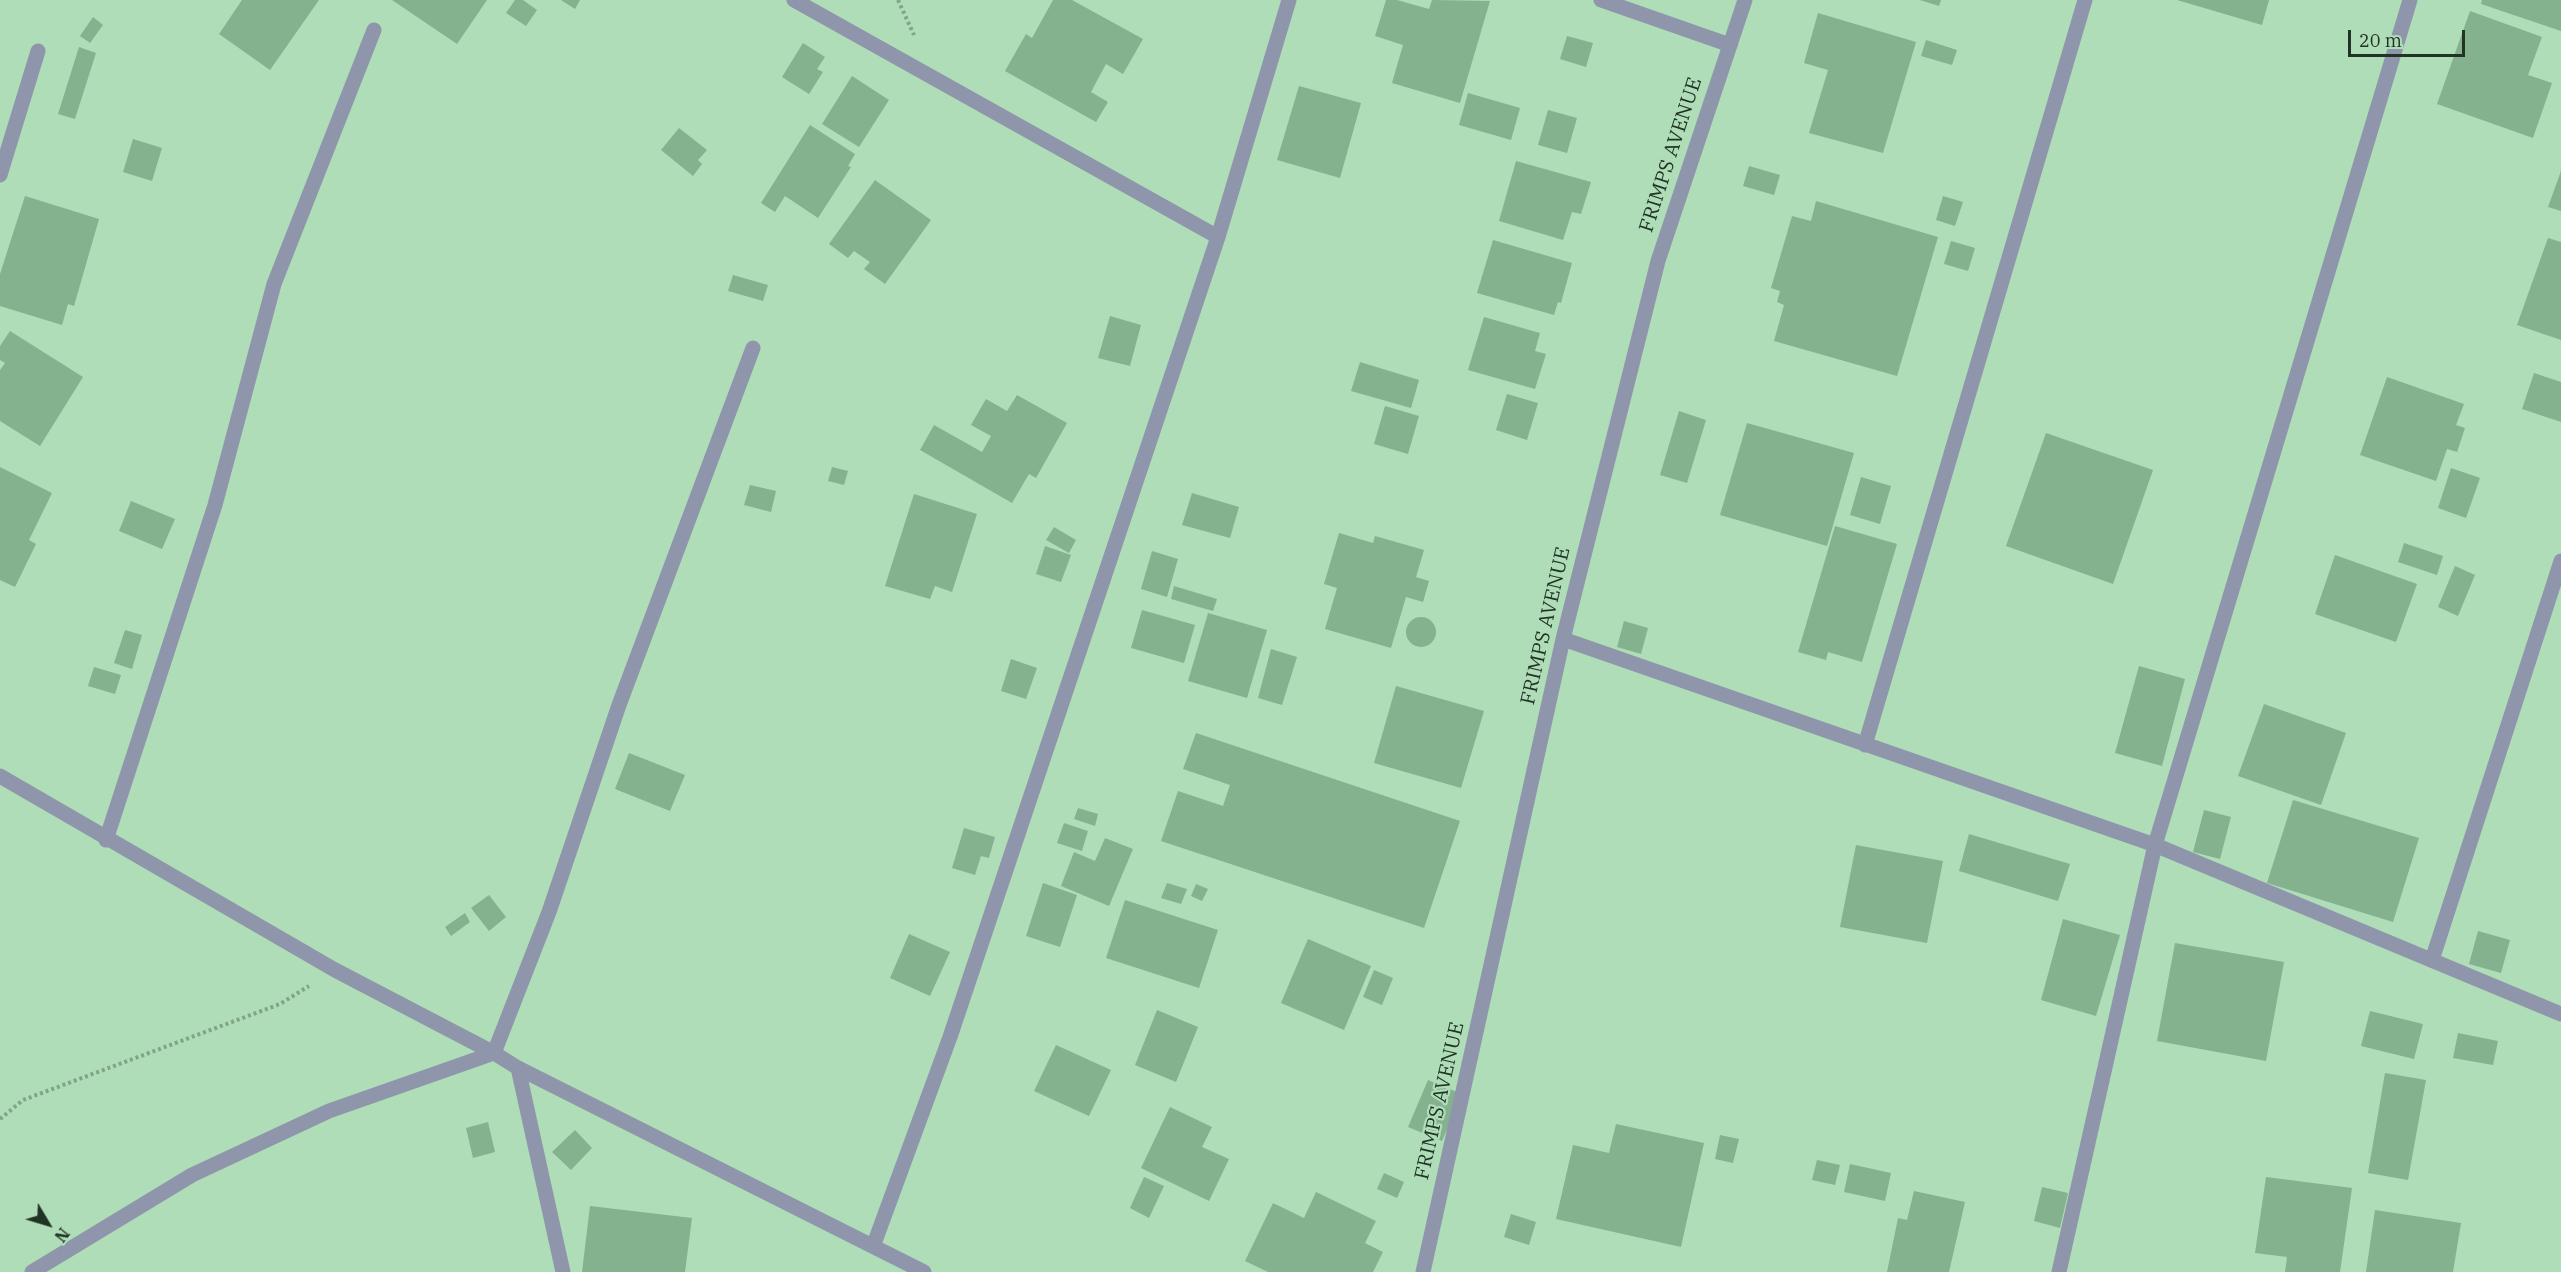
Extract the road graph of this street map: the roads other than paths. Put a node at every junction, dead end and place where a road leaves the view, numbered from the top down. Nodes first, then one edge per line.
1 (794, 0) edge
2 (1288, 0) edge
3 (1601, 0) edge
4 (1745, 0) edge
5 (2085, 0) edge
6 (2410, 0) edge
7 (374, 30) dead end
8 (1730, 45) junction
9 (38, 51) dead end
10 (0, 175) edge
11 (1218, 237) junction
12 (753, 348) dead end
13 (2561, 561) edge
14 (1563, 639) junction
15 (1865, 745) junction
16 (0, 776) edge
17 (106, 840) junction
18 (2155, 845) junction
19 (2432, 960) junction
20 (2561, 1014) edge
21 (494, 1053) junction
22 (518, 1068) junction
23 (874, 1244) junction
24 (32, 1272) edge
25 (563, 1272) edge
26 (924, 1272) edge
27 (1423, 1272) edge
28 (2059, 1272) edge

1 - 11 street
2 - 11 street
3 - 8 street
4 - 8 street, FRIMPS AVENUE
5 - 15 street
6 - 18 street
7 - 17 street
8 - 14 street, FRIMPS AVENUE
9 - 10 street
11 - 23 street
12 - 21 street
13 - 19 street
14 - 15 street
14 - 27 street, FRIMPS AVENUE
15 - 18 street
16 - 17 street
17 - 21 street
18 - 19 street
18 - 28 street
19 - 20 street
21 - 22 street
21 - 24 street
22 - 23 street
22 - 25 street
23 - 26 street

